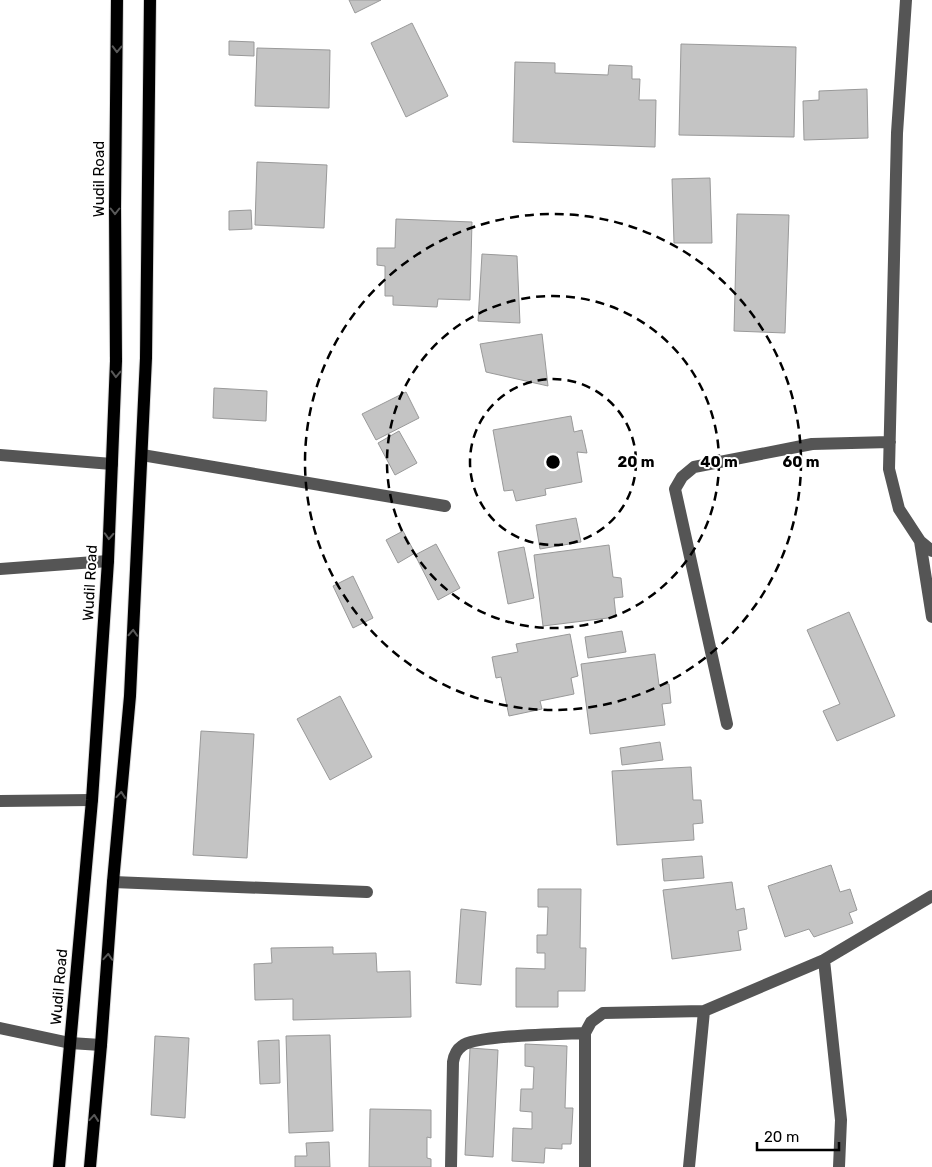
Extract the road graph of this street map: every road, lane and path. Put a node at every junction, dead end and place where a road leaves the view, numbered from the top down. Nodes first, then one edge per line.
1 (117, 0) edge
2 (150, 0) edge
3 (906, 0) edge
4 (890, 442) junction
5 (0, 455) edge
6 (142, 455) junction
7 (112, 464) junction
8 (445, 506) dead end
9 (920, 541) junction
10 (932, 551) edge
11 (108, 561) junction
12 (0, 569) edge
13 (932, 617) edge
14 (727, 724) dead end
15 (92, 800) junction
16 (0, 801) edge
17 (113, 882) junction
18 (367, 892) dead end
19 (932, 896) edge
20 (824, 960) junction
21 (704, 1012) junction
22 (0, 1028) edge
23 (585, 1033) junction
24 (70, 1043) junction
25 (101, 1045) junction
26 (59, 1167) edge
27 (90, 1167) edge
28 (451, 1167) edge
29 (586, 1167) edge
30 (689, 1167) edge
31 (839, 1167) edge

1 -> 7 main road, Wudil Road
2 - 6 main road
3 - 4 street
4 - 9 street
4 - 14 street
5 - 7 street
6 - 8 street
17 -> 6 main road
7 -> 11 main road, Wudil Road
9 - 10 street
9 - 13 street
11 - 12 street
11 - 15 main road, Wudil Road
15 - 16 street
15 - 24 main road, Wudil Road
17 - 18 street
25 -> 17 main road
19 - 20 street
20 - 21 street
20 - 31 street
21 - 23 street
21 - 30 street
22 - 24 street
23 - 28 street
23 - 29 street
24 - 25 street
24 - 26 main road, Wudil Road
27 -> 25 main road

